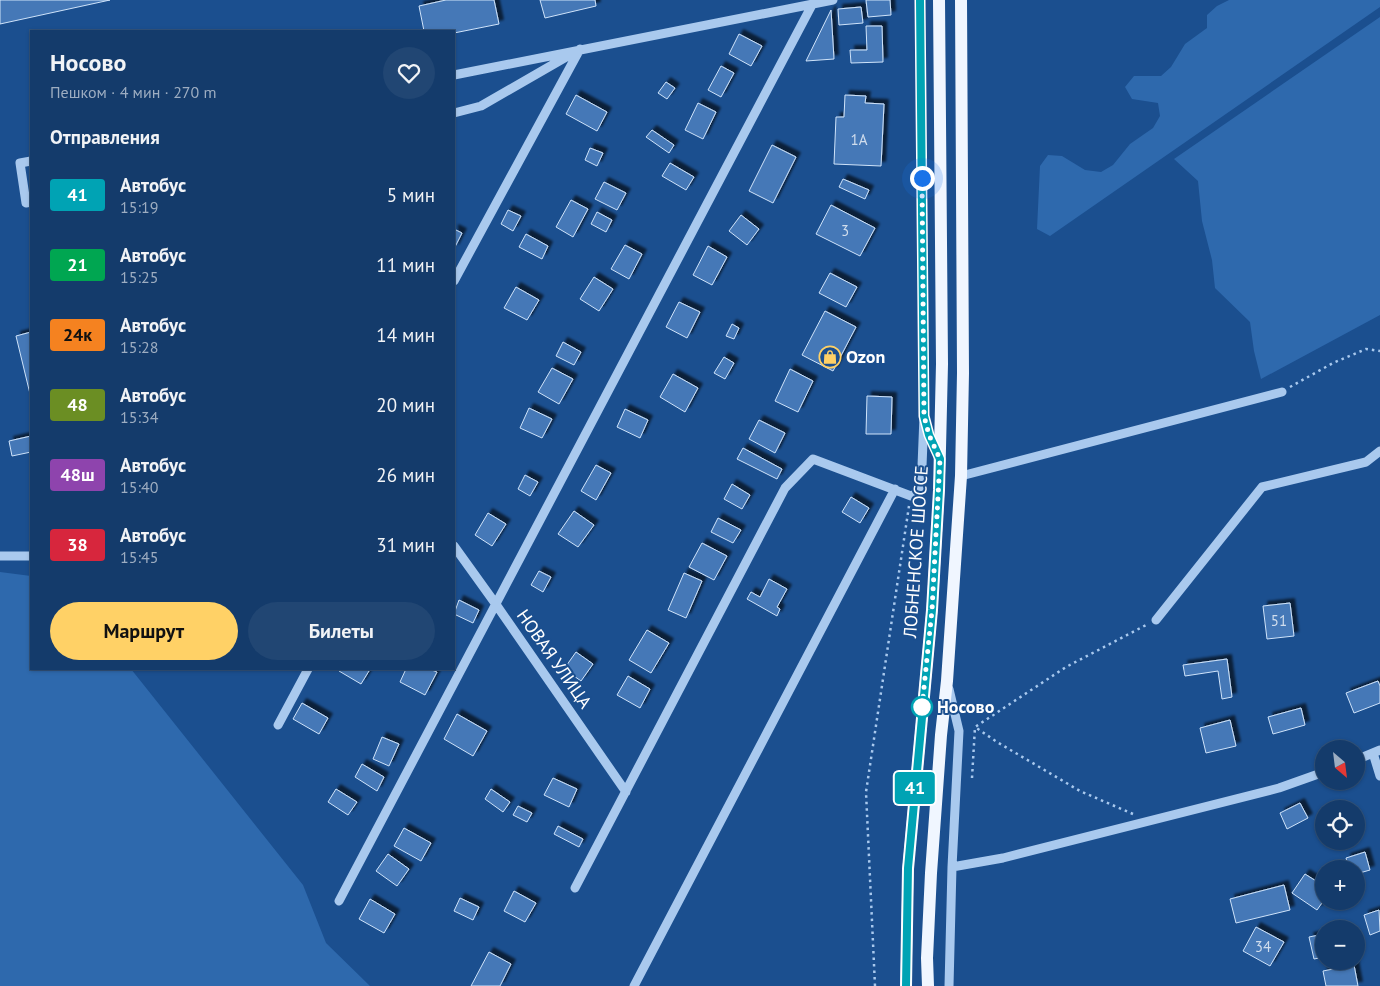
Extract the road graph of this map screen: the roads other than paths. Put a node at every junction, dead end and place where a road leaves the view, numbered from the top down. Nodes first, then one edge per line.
1 (833, 0) edge
2 (920, 0) edge
3 (940, 0) edge
4 (961, 0) edge
5 (812, 5) junction
6 (580, 49) junction
7 (455, 75) edge
8 (455, 113) edge
9 (30, 161) edge
10 (30, 202) edge
11 (455, 280) edge
12 (1282, 392) road end
13 (924, 416) junction
14 (1380, 451) edge
15 (940, 459) junction
16 (961, 476) junction
17 (896, 489) junction
18 (455, 547) edge
19 (0, 556) edge
20 (30, 556) edge
21 (495, 602) junction
22 (1156, 620) road end
23 (307, 670) edge
24 (947, 681) junction
25 (278, 725) dead end
26 (1377, 752) edge
27 (1365, 757) edge
28 (1315, 775) edge
29 (1380, 776) edge
30 (626, 792) junction
31 (952, 866) junction
32 (574, 888) dead end
33 (339, 901) dead end
34 (634, 986) edge
35 (906, 986) edge
36 (928, 986) edge
37 (949, 986) edge

1 - 5 street
2 - 13 street
3 - 15 main road, ЛОБНЕНСКОЕ ШОССЕ
4 - 16 main road
5 - 6 street
5 - 21 street
6 - 7 street
6 - 8 street
6 - 11 street
9 - 10 street
12 - 16 street
13 - 15 street
13 - 17 street
14 - 22 street
15 - 35 main road, ЛОБНЕНСКОЕ ШОССЕ
16 - 24 main road
17 - 30 street
17 - 34 street
18 - 21 street, НОВАЯ УЛИЦА
19 - 20 street
21 - 30 street, НОВАЯ УЛИЦА
21 - 33 street
23 - 25 street
24 - 31 street
24 - 36 main road
26 - 27 street
26 - 29 street
28 - 31 street
30 - 32 street
31 - 37 street

